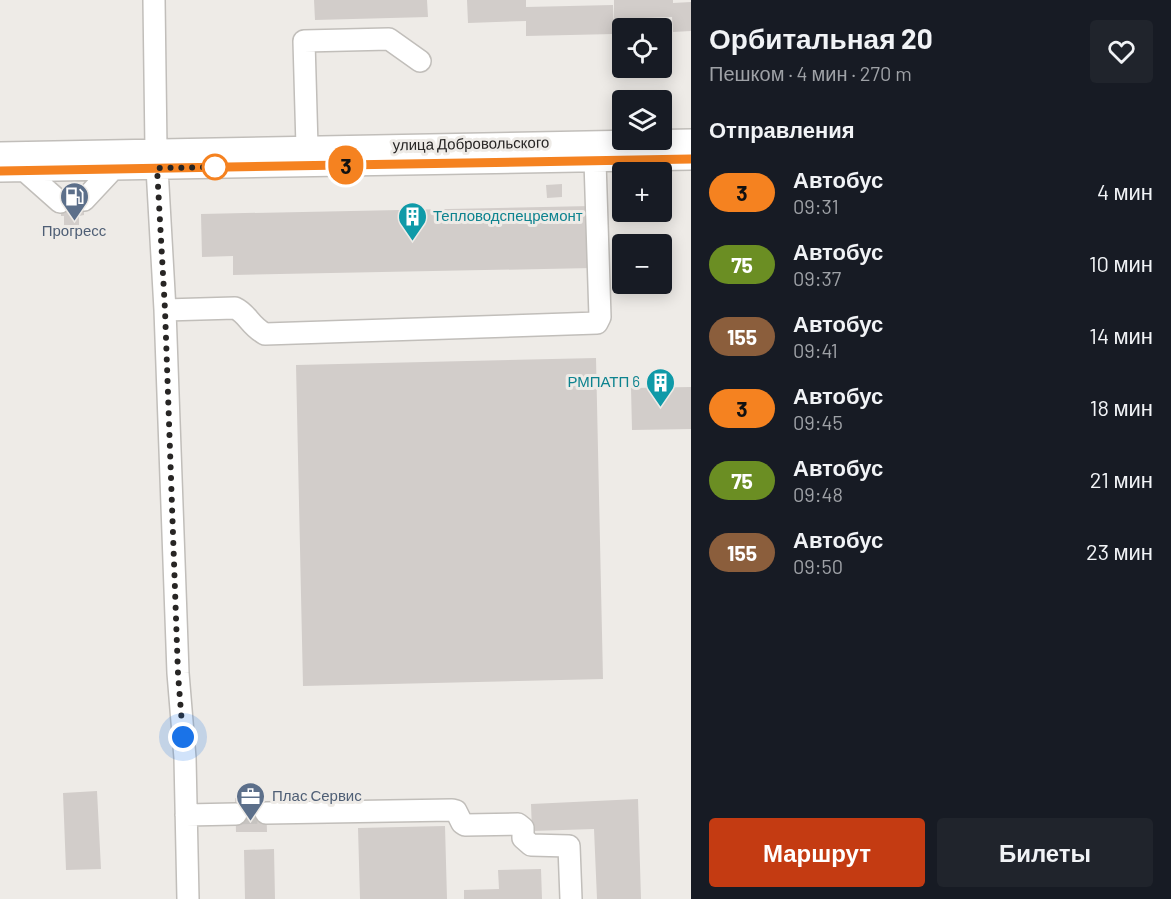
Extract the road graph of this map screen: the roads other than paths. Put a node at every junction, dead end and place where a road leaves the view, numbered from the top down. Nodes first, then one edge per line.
1 (154, 0) edge
2 (420, 61) dead end
3 (691, 140) edge
4 (307, 147) junction
5 (0, 153) edge
6 (157, 159) junction
7 (691, 159) edge
8 (595, 161) junction
9 (113, 169) junction
10 (0, 171) edge
11 (25, 171) junction
12 (84, 200) dead end
13 (60, 202) dead end
14 (165, 310) junction
15 (266, 813) tunnel mouth
16 (236, 814) tunnel mouth
17 (186, 815) junction
18 (188, 899) edge
19 (571, 899) edge

1 - 6 street
2 - 4 street
3 - 4 street, улица Добровольского
4 - 6 street, улица Добровольского
5 - 6 street, улица Добровольского
6 - 8 street, улица Добровольского
6 - 9 street, улица Добровольского
6 - 14 street
7 - 8 street, улица Добровольского
8 - 14 street
9 - 11 street, улица Добровольского
9 - 12 street
10 - 11 street, улица Добровольского
11 - 13 street
14 - 17 street
15 - 19 street
16 - 17 street
17 - 18 street

